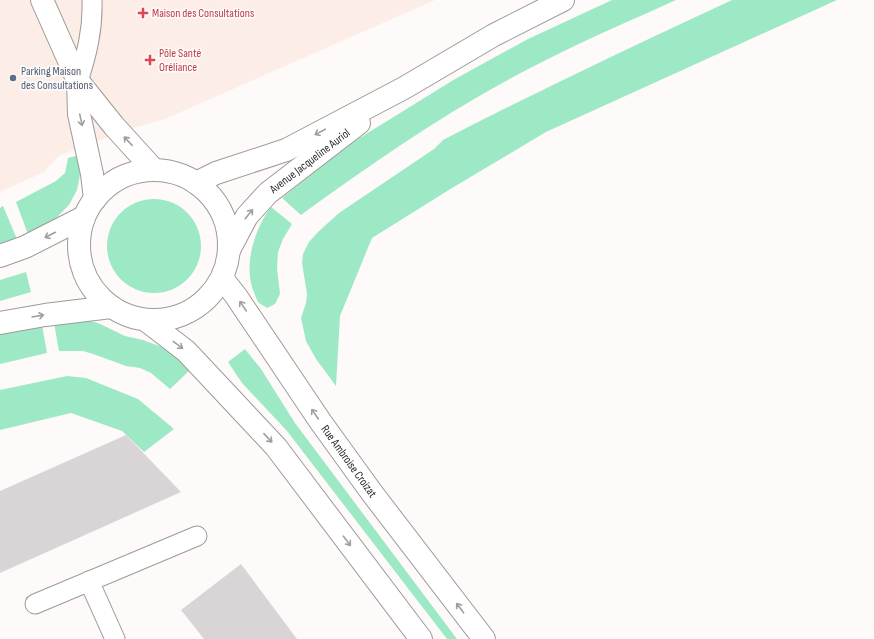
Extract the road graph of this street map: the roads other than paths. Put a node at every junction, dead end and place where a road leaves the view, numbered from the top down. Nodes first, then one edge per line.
1 (42, 0) edge
2 (92, 0) edge
3 (563, 0) edge
4 (78, 81) junction
5 (404, 88) junction
6 (154, 170) junction
7 (196, 183) junction
8 (95, 199) junction
9 (84, 217) junction
10 (230, 248) junction
11 (0, 256) edge
12 (222, 278) junction
13 (111, 307) junction
14 (147, 320) junction
15 (0, 323) edge
16 (196, 536) dead end
17 (89, 581) junction
18 (35, 604) dead end
19 (115, 639) edge
20 (421, 639) edge
21 (484, 639) edge

1 - 4 main road
2 - 4 lane
3 - 5 main road, Avenue Jacqueline Auriol
6 -> 4 main road
4 -> 8 main road
5 -> 7 main road, Avenue Jacqueline Auriol
10 -> 5 main road, Avenue Jacqueline Auriol
6 - 7 main road
6 - 8 main road
7 - 10 main road
8 - 9 main road
9 -> 11 main road
9 - 13 main road
10 - 12 main road
12 - 14 main road
21 -> 12 main road, Rue Ambroise Croizat
13 - 14 main road
15 -> 13 main road
14 -> 20 main road
16 - 17 lane
17 - 18 lane
17 - 19 lane

